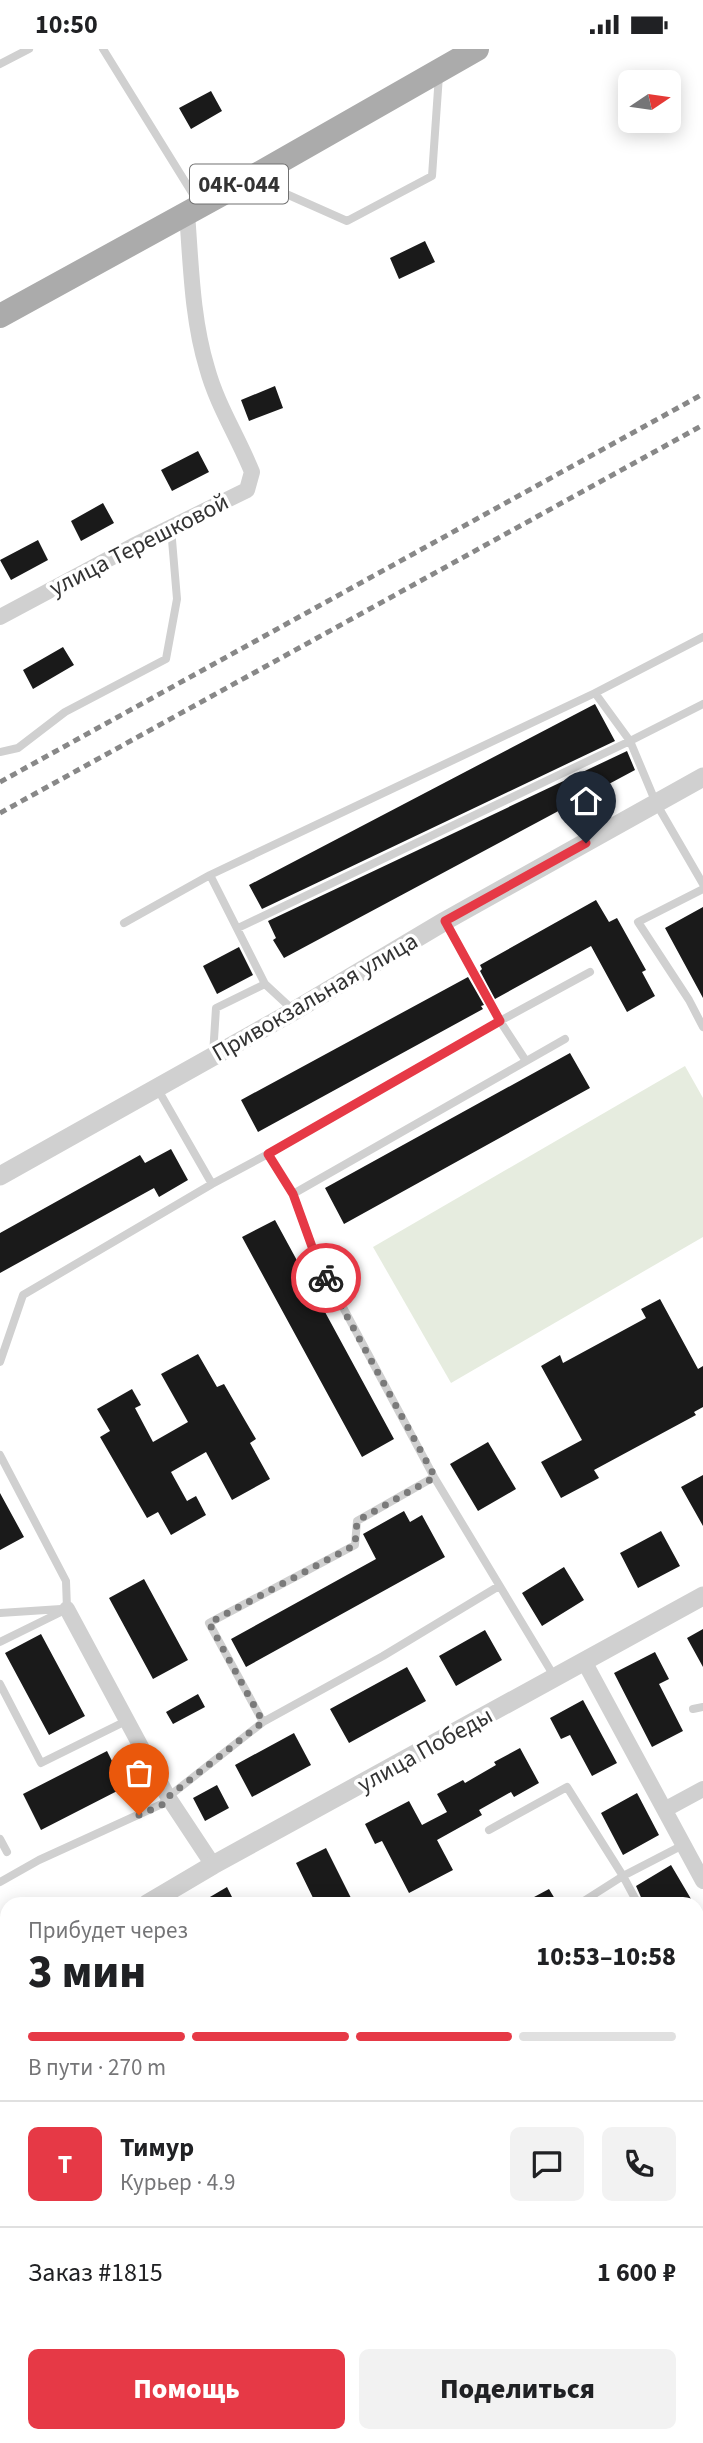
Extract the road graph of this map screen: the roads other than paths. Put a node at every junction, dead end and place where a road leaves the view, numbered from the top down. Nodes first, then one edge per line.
1 (29, 49) edge
2 (103, 49) edge
3 (468, 51) edge
4 (0, 64) edge
5 (439, 71) junction
6 (251, 178) junction
7 (194, 209) junction
8 (0, 316) edge
9 (171, 528) junction
10 (0, 617) edge
11 (703, 637) edge
12 (595, 693) junction
13 (703, 704) edge
14 (630, 741) junction
15 (0, 752) edge
16 (703, 777) edge
17 (656, 803) junction
18 (210, 875) junction
19 (703, 886) edge
20 (445, 921) junction
21 (124, 923) dead end
22 (238, 928) junction
23 (590, 972) dead end
24 (265, 984) junction
25 (294, 1011) junction
26 (500, 1021) junction
27 (703, 1027) edge
28 (565, 1039) dead end
29 (213, 1056) junction
30 (526, 1061) junction
31 (157, 1088) junction
32 (268, 1154) junction
33 (0, 1176) edge
34 (212, 1184) junction
35 (293, 1194) junction
36 (0, 1362) edge
37 (0, 1455) edge
38 (435, 1477) junction
39 (499, 1586) junction
40 (703, 1596) edge
41 (67, 1609) junction
42 (0, 1613) edge
43 (0, 1642) edge
44 (585, 1663) junction
45 (555, 1679) junction
46 (0, 1684) edge
47 (703, 1707) edge
48 (693, 1709) dead end
49 (128, 1720) junction
50 (263, 1722) junction
51 (703, 1789) edge
52 (168, 1797) junction
53 (666, 1809) junction
54 (489, 1830) dead end
55 (0, 1839) edge
56 (684, 1845) junction
57 (7, 1852) dead end
58 (214, 1865) junction
59 (623, 1876) junction
60 (703, 1881) edge
61 (0, 1882) edge
62 (159, 1897) edge
63 (590, 1897) edge
64 (634, 1897) edge

1 - 4 lane
2 - 7 lane
3 - 5 main road, 04К-044
5 - 6 main road, 04К-044
5 - 6 lane
6 - 7 main road, 04К-044
7 - 8 main road, 04К-044
7 - 9 street, улица Терешковой
9 - 10 street, улица Терешковой
9 - 15 lane
11 - 12 lane
12 - 14 lane
12 - 18 lane
13 - 14 lane
14 - 17 lane
14 - 22 lane
16 - 17 street, Привокзальная улица
17 - 19 lane
17 - 20 street, Привокзальная улица
18 - 21 lane
18 - 22 lane
19 - 27 lane
20 - 25 street, Привокзальная улица
20 - 26 lane
22 - 24 lane
23 - 26 lane
24 - 25 lane
24 - 29 lane
25 - 29 street, Привокзальная улица
26 - 30 lane
26 - 32 lane
28 - 30 lane
29 - 31 street, Привокзальная улица
30 - 35 lane
31 - 33 street, Привокзальная улица
31 - 34 lane
32 - 34 lane
32 - 35 lane
34 - 36 lane
35 - 38 lane
37 - 41 lane
38 - 39 lane
38 - 50 lane
39 - 45 lane
39 - 50 lane
40 - 44 street, улица Победы
41 - 42 lane
41 - 43 lane
41 - 49 street
44 - 45 street, улица Победы
44 - 53 street
45 - 58 street, улица Победы
46 - 49 lane
47 - 48 lane
49 - 52 street
50 - 52 lane
51 - 53 street
52 - 58 street
52 - 61 lane
53 - 56 street
54 - 59 lane
55 - 57 lane
56 - 59 lane
56 - 60 street
58 - 62 street, улица Победы
59 - 63 lane
59 - 64 lane

